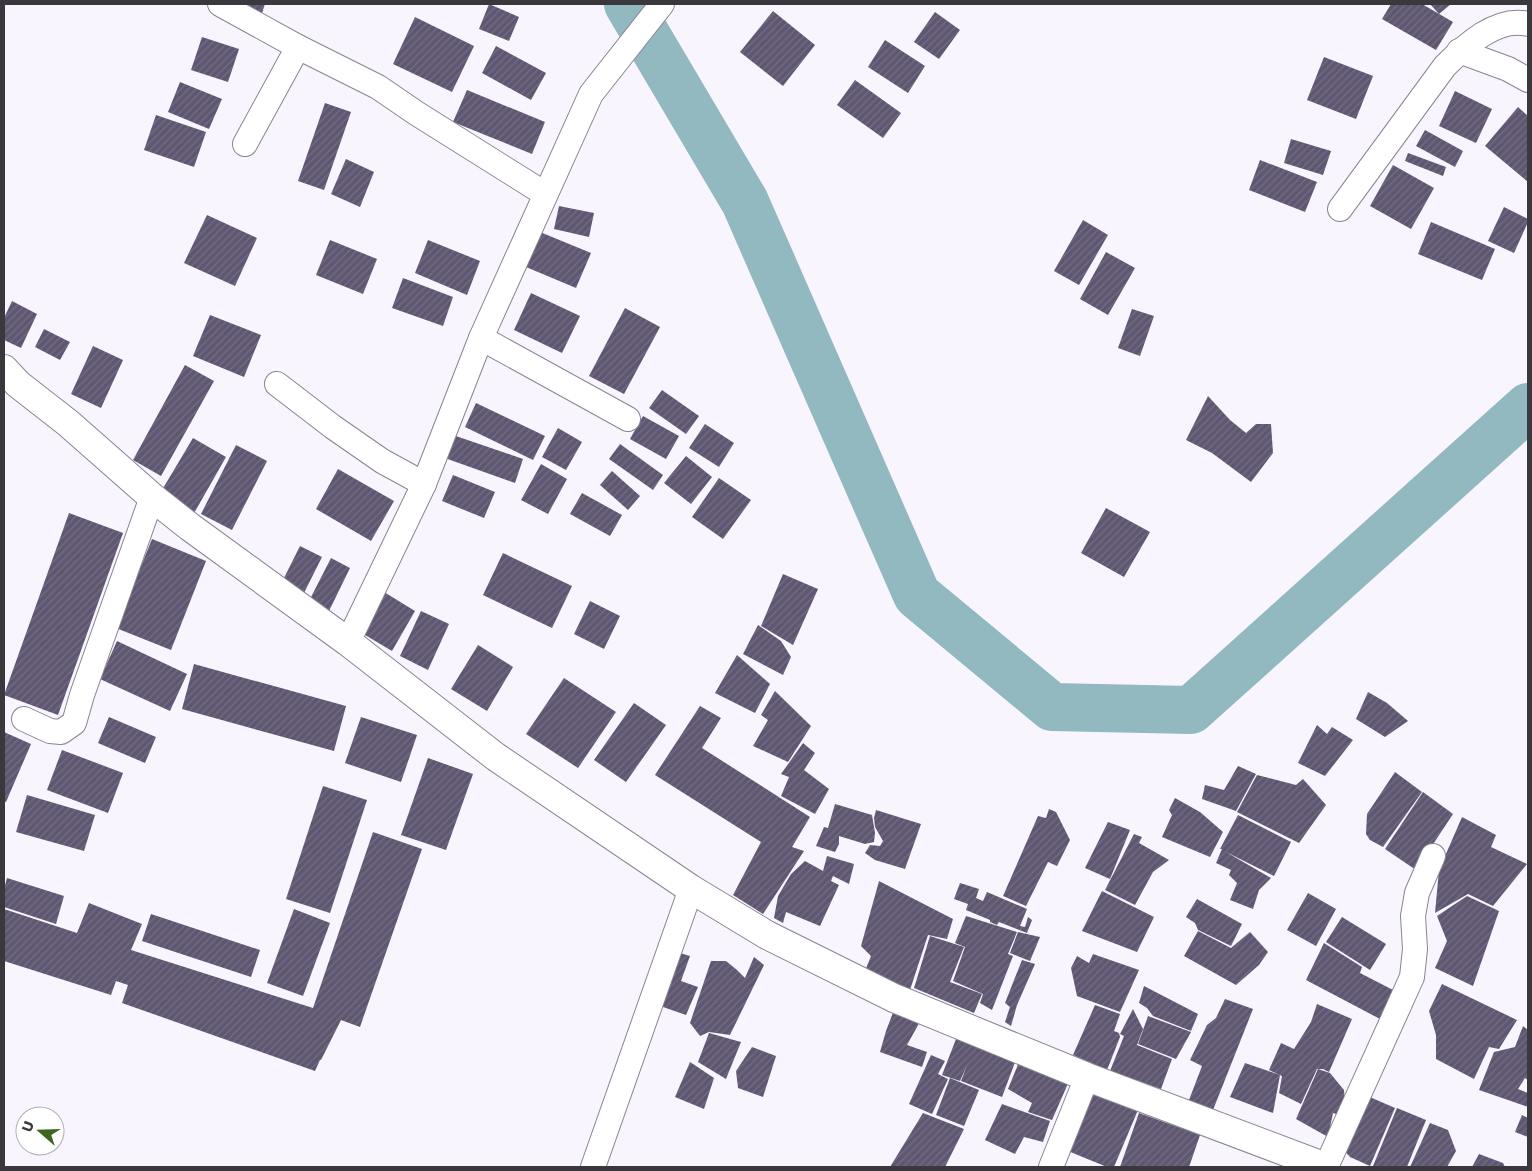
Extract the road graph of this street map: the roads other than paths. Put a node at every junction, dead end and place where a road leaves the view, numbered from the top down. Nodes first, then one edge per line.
1 (220, 4) edge
2 (662, 4) edge
3 (1528, 24) edge
4 (298, 47) junction
5 (1459, 51) junction
6 (1528, 80) edge
7 (245, 144) dead end
8 (545, 194) junction
9 (1340, 208) dead end
10 (481, 338) junction
11 (4, 370) edge
12 (277, 384) dead end
13 (628, 419) dead end
14 (424, 484) junction
15 (152, 497) junction
16 (348, 642) junction
17 (24, 719) dead end
18 (1433, 856) dead end
19 (691, 889) junction
20 (1086, 1077) junction
21 (593, 1167) edge
22 (1051, 1167) edge
23 (1326, 1167) edge

1 - 4 street
2 - 8 street
3 - 5 street
4 - 7 street
4 - 8 street
5 - 6 street
5 - 9 street
8 - 10 street
10 - 13 street
10 - 14 street
11 - 15 street
12 - 14 street
14 - 16 street
15 - 16 street
15 - 17 street
16 - 19 street
18 - 23 street
19 - 20 street
19 - 21 street
20 - 22 street
20 - 23 street

